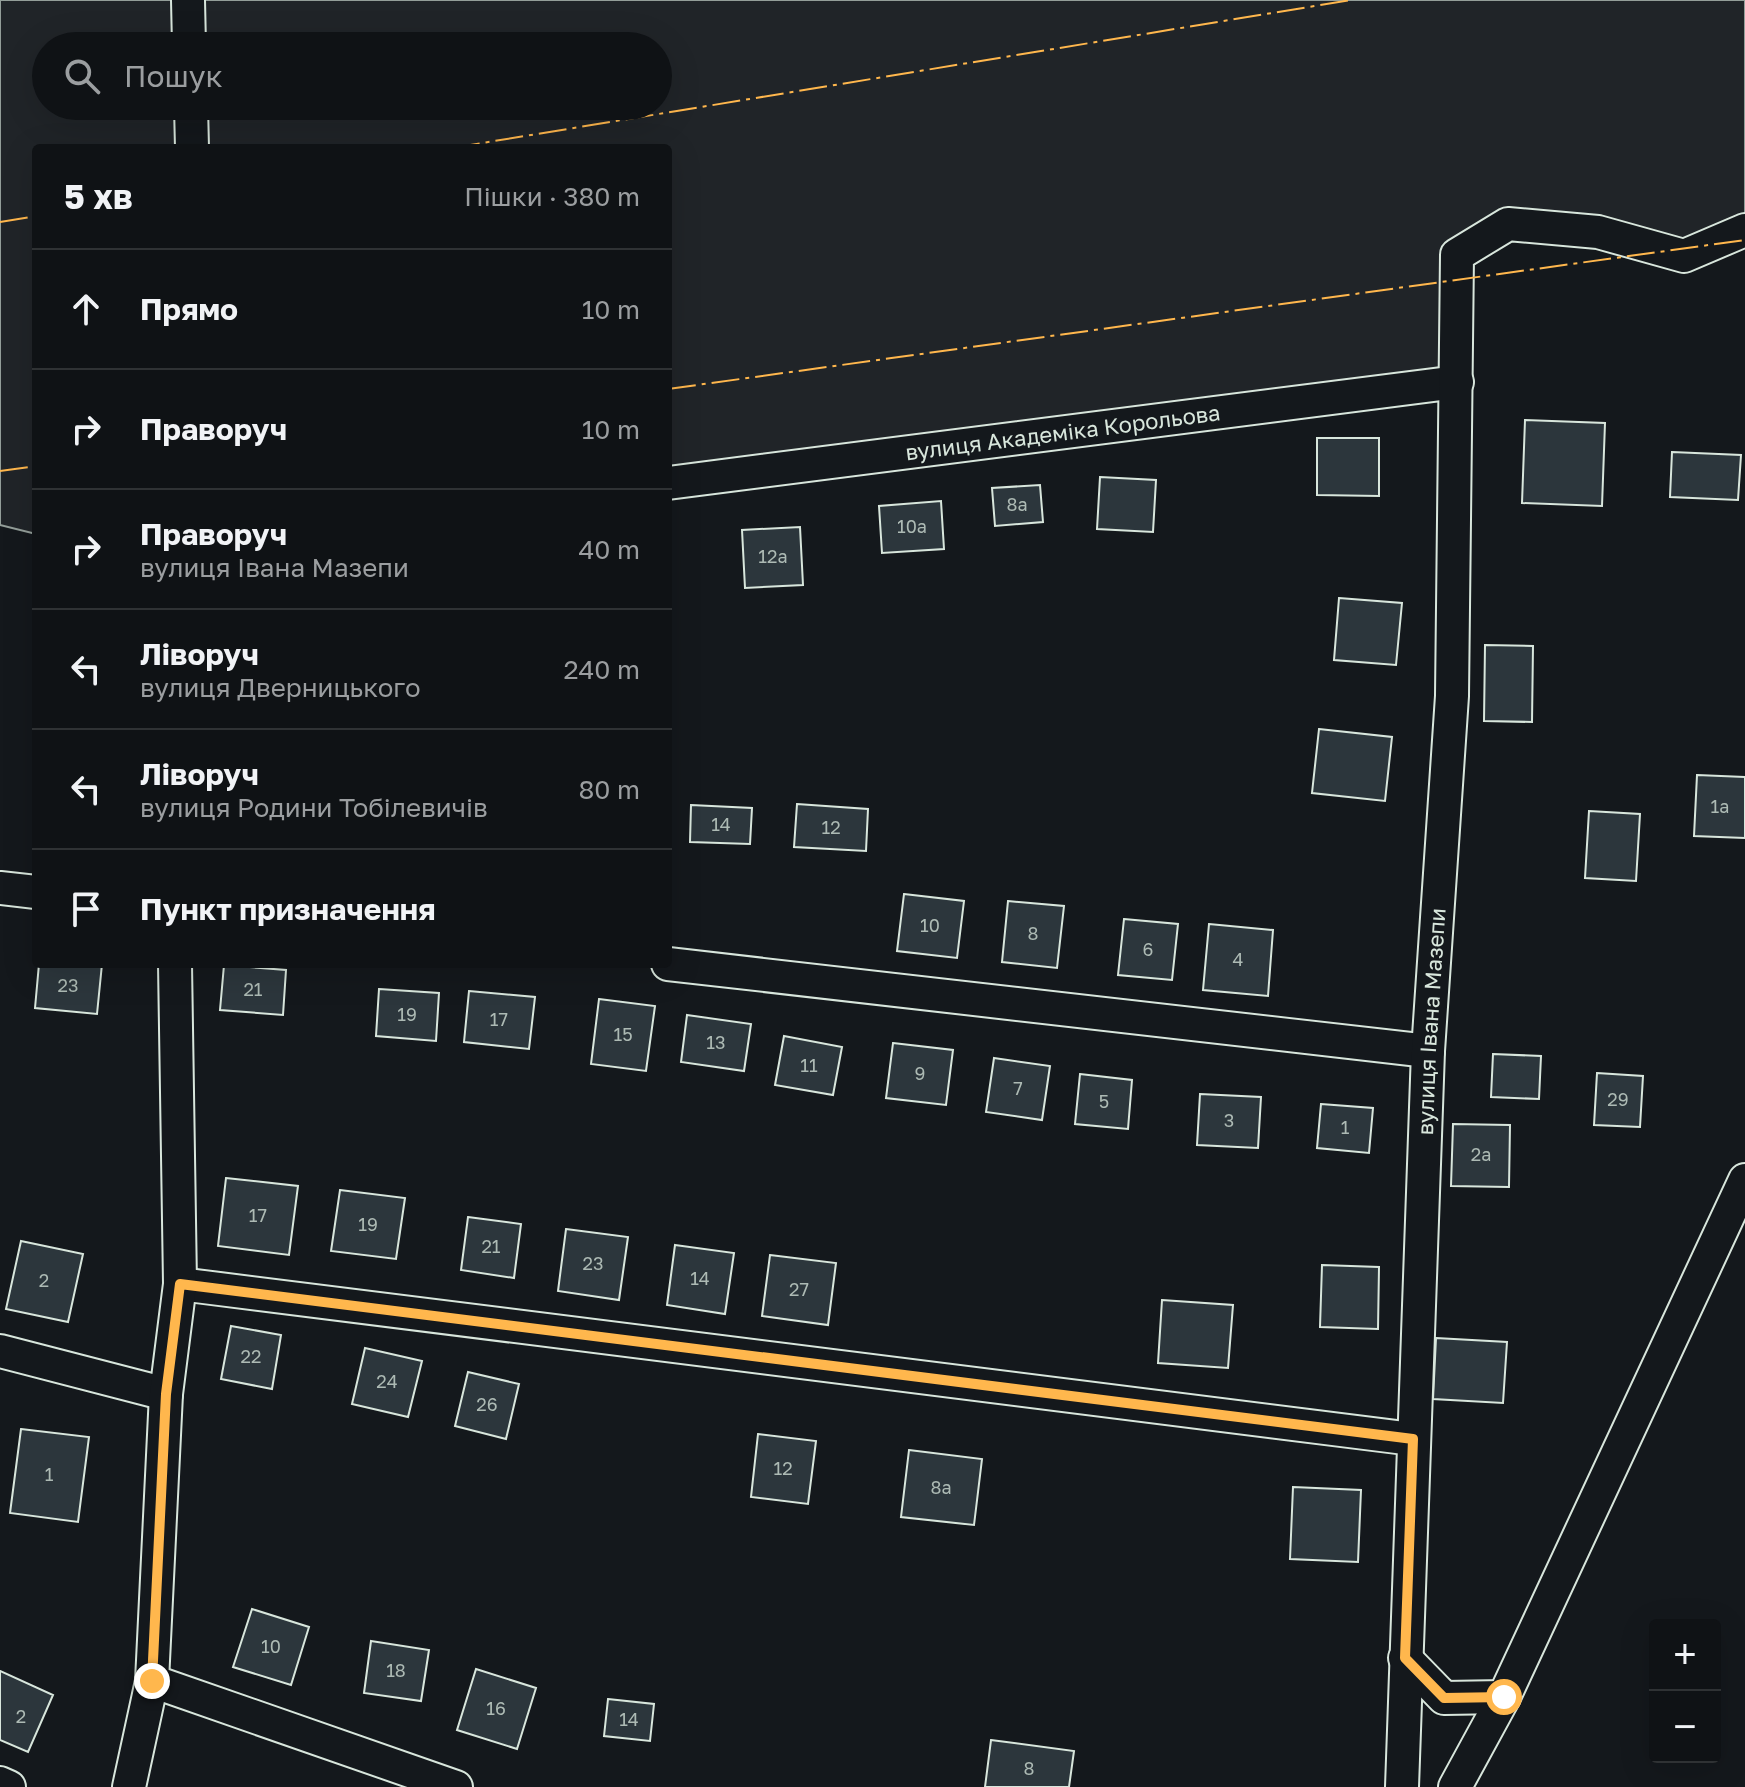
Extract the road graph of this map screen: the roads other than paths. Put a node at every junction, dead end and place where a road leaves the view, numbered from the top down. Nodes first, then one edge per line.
1 (188, 0) edge
2 (189, 32) edge
3 (191, 120) edge
4 (192, 144) edge
5 (1745, 230) edge
6 (1457, 382) junction
7 (672, 482) edge
8 (0, 888) edge
9 (32, 892) edge
10 (672, 964) edge
11 (175, 968) edge
12 (1428, 1051) junction
13 (1745, 1180) edge
14 (180, 1284) junction
15 (0, 1351) edge
16 (166, 1394) junction
17 (1413, 1439) junction
18 (1405, 1658) junction
19 (152, 1681) junction
20 (1504, 1697) junction
21 (0, 1783) edge
22 (9, 1787) edge
23 (129, 1787) edge
24 (456, 1787) edge
25 (1402, 1787) edge
26 (1455, 1787) edge

1 - 2 street
3 - 4 street
5 - 6 street, вулиця Івана Мазепи
6 - 7 street, вулиця Академіка Корольова
6 - 12 street, вулиця Івана Мазепи
8 - 9 street
10 - 12 street
11 - 14 street
12 - 17 street, вулиця Івана Мазепи
13 - 20 street
14 - 16 street
14 - 17 street
15 - 16 street
16 - 19 street
17 - 18 street, вулиця Івана Мазепи
18 - 20 street
18 - 25 street, вулиця Івана Мазепи
19 - 23 street
19 - 24 street
20 - 26 street
21 - 22 street

